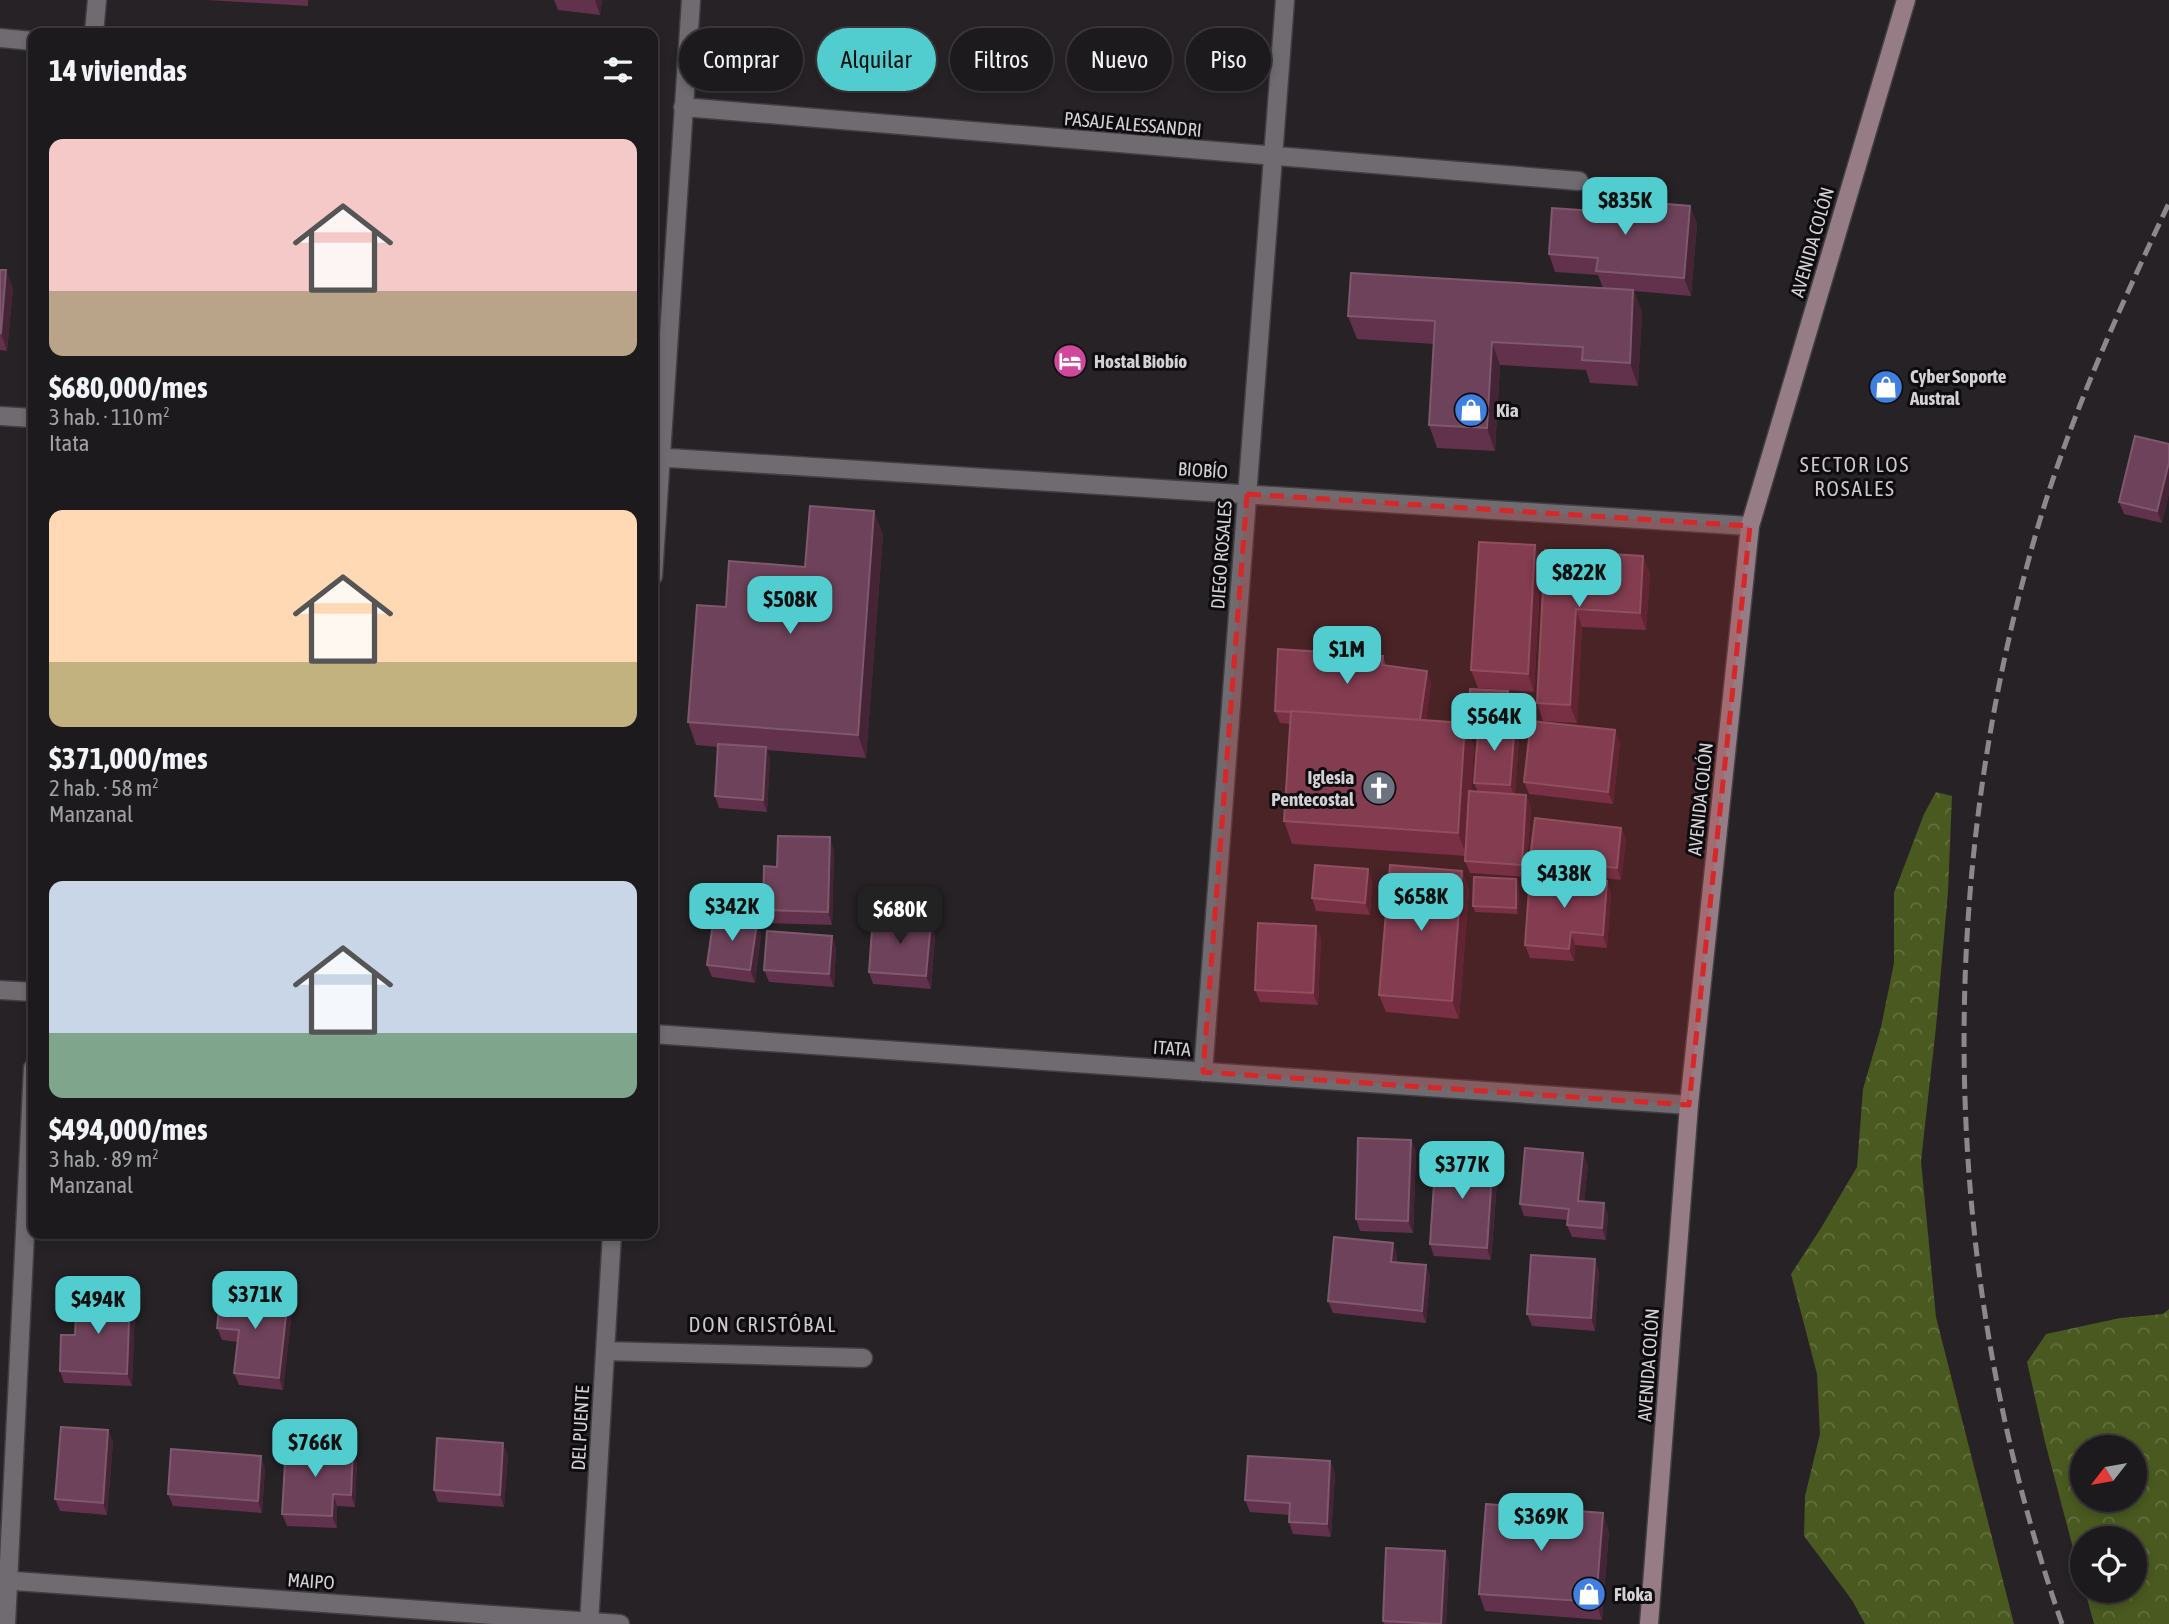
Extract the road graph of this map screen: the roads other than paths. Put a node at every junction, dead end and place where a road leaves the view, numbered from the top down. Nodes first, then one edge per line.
1 (97, 0) edge
2 (691, 0) edge
3 (1285, 0) edge
4 (1906, 0) edge
5 (94, 28) edge
6 (0, 38) edge
7 (28, 41) edge
8 (683, 107) junction
9 (1273, 156) junction
10 (1579, 181) dead end
11 (0, 416) edge
12 (28, 418) edge
13 (658, 431) edge
14 (658, 457) edge
15 (1247, 494) junction
16 (1750, 526) junction
17 (0, 990) edge
18 (28, 992) edge
19 (658, 1034) edge
20 (1203, 1072) junction
21 (1689, 1105) junction
22 (28, 1156) edge
23 (612, 1239) edge
24 (605, 1351) junction
25 (863, 1358) dead end
26 (4, 1580) edge
27 (589, 1623) edge
28 (6, 1624) edge
29 (620, 1624) edge
30 (1649, 1624) edge

1 - 5 street
2 - 8 street
3 - 9 street, DIEGO ROSALES
4 - 16 main road, AVENIDA COLÓN
6 - 7 street
8 - 9 street, PASAJE ALESSANDRI
8 - 13 street
9 - 10 street, PASAJE ALESSANDRI
9 - 15 street, DIEGO ROSALES
11 - 12 street
14 - 15 street, BIOBÍO
15 - 16 street, BIOBÍO
15 - 20 street, DIEGO ROSALES
16 - 21 main road, AVENIDA COLÓN
17 - 18 street
19 - 20 street, ITATA
20 - 21 street, ITATA
21 - 30 main road, AVENIDA COLÓN
22 - 26 street
23 - 24 street, DEL PUENTE
24 - 25 street
24 - 27 street, DEL PUENTE
26 - 27 street, MAIPO
26 - 28 street
27 - 29 street, MAIPO

